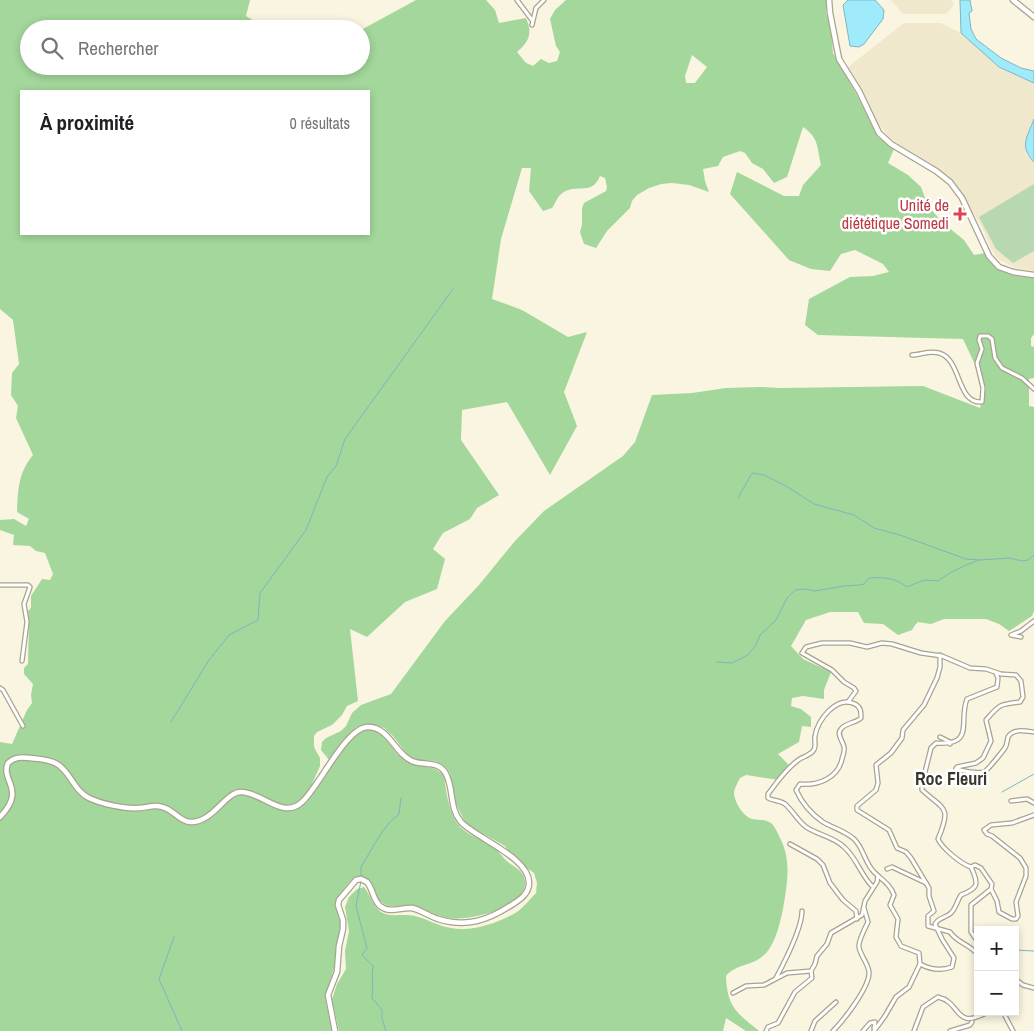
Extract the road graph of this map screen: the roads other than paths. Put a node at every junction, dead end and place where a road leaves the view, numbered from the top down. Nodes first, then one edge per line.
1 (517, 0) edge
2 (544, 0) edge
3 (830, 0) edge
4 (1013, 0) edge
5 (1034, 18) edge
6 (1034, 275) edge
7 (912, 356) dead end
8 (1034, 389) edge
9 (0, 584) edge
10 (1033, 622) edge
11 (1021, 636) dead end
12 (940, 656) junction
13 (22, 661) dead end
14 (996, 673) junction
15 (0, 688) edge
16 (848, 702) junction
17 (23, 726) dead end
18 (1034, 732) edge
19 (940, 738) dead end
20 (950, 744) junction
21 (1010, 801) dead end
22 (1034, 803) edge
23 (1034, 815) edge
24 (0, 817) edge
25 (790, 844) dead end
26 (971, 867) junction
27 (887, 869) dead end
28 (878, 876) junction
29 (926, 883) junction
30 (873, 887) junction
31 (991, 889) junction
32 (864, 907) junction
33 (802, 911) dead end
34 (857, 918) junction
35 (936, 928) junction
36 (974, 936) edge
37 (974, 951) edge
38 (920, 964) junction
39 (811, 971) junction
40 (775, 979) junction
41 (1019, 982) edge
42 (1034, 988) edge
43 (732, 993) dead end
44 (836, 1002) dead end
45 (982, 1016) edge
46 (1005, 1016) edge
47 (973, 1022) junction
48 (874, 1030) edge
49 (335, 1031) edge
50 (766, 1031) edge
51 (811, 1031) edge
52 (833, 1031) edge
53 (863, 1031) edge
54 (914, 1031) edge
55 (950, 1031) edge
56 (1013, 1031) edge

1 - 2 street
3 - 6 street
4 - 5 street
7 - 8 street
9 - 13 street
10 - 11 street
12 - 14 street
12 - 16 street
12 - 29 street
14 - 18 street
14 - 20 street
15 - 17 street
16 - 28 street
16 - 30 street
19 - 20 street
20 - 26 street
21 - 22 street
23 - 31 street
24 - 49 street
25 - 34 street
26 - 31 street
26 - 35 street
27 - 29 street
28 - 30 street
28 - 38 street
29 - 35 street
30 - 32 street
31 - 36 street
32 - 34 street
32 - 52 street
33 - 40 street
34 - 39 street
35 - 37 street
35 - 38 street
38 - 48 street
39 - 40 street
39 - 50 street
40 - 43 street
41 - 42 street
44 - 51 street
45 - 47 street
46 - 56 street
47 - 54 street
47 - 55 street
48 - 53 street

